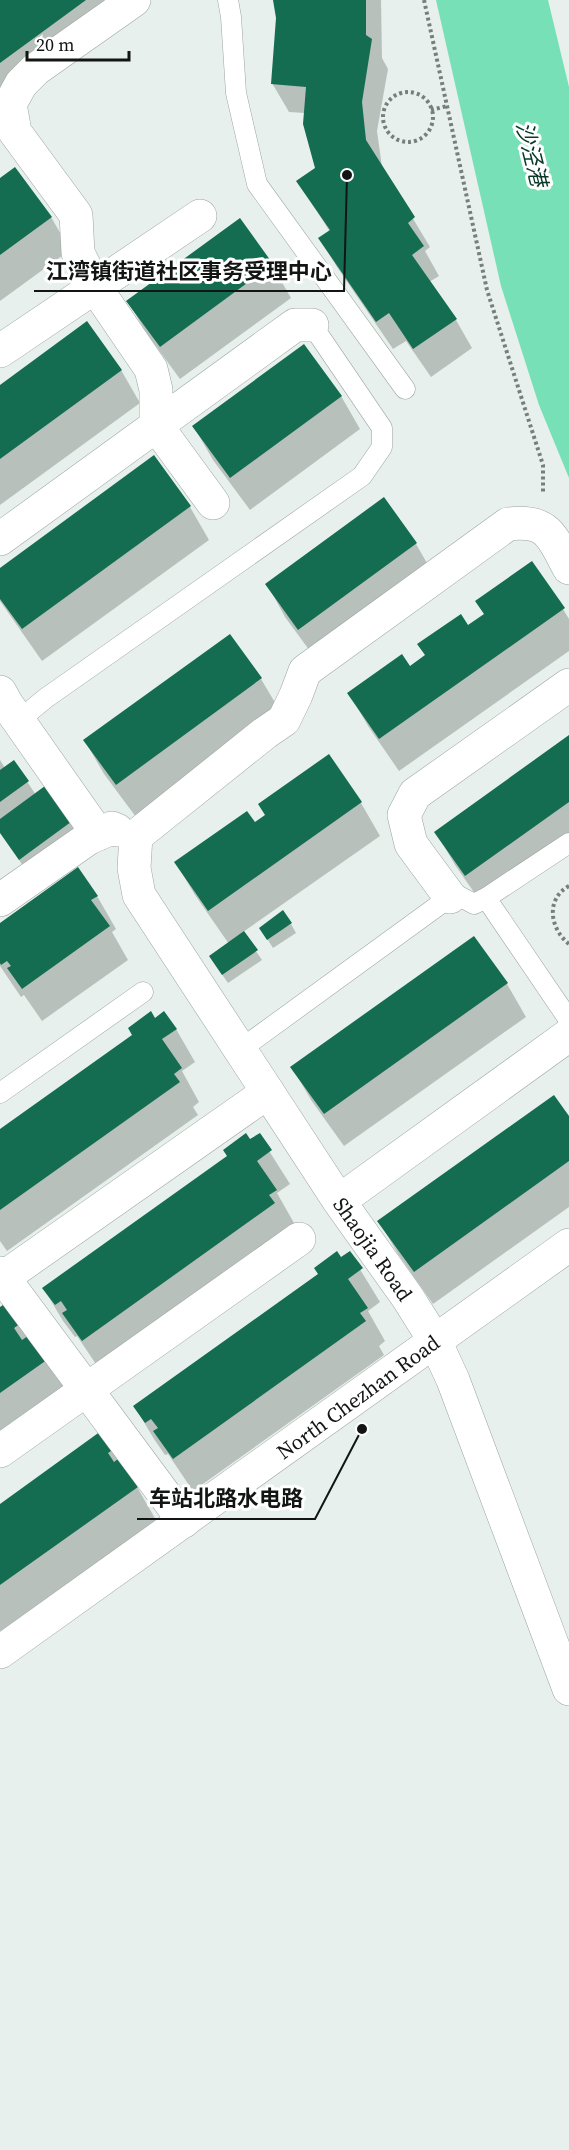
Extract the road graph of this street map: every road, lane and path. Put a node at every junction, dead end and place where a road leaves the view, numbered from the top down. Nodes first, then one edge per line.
1 (134, 0) edge
2 (228, 0) edge
3 (424, 0) edge
4 (447, 106) junction
5 (431, 110) junction
6 (8, 137) edge
7 (200, 216) dead end
8 (94, 287) junction
9 (312, 325) joint
10 (0, 351) edge
11 (405, 389) dead end
12 (156, 424) junction
13 (213, 503) dead end
14 (543, 529) junction
15 (0, 539) edge
16 (569, 568) edge
17 (569, 685) edge
18 (0, 692) edge
19 (18, 721) junction
20 (98, 834) junction
21 (136, 836) junction
22 (569, 843) edge
23 (569, 886) edge
24 (450, 897) junction
25 (486, 898) junction
26 (0, 900) edge
27 (569, 944) edge
28 (143, 992) dead end
29 (569, 1020) edge
30 (569, 1035) edge
31 (241, 1049) junction
32 (268, 1092) junction
33 (0, 1093) edge
34 (339, 1201) junction
35 (299, 1239) dead end
36 (569, 1245) edge
37 (1, 1277) edge
38 (435, 1341) junction
39 (87, 1390) junction
40 (0, 1452) edge
41 (184, 1521) junction
42 (0, 1652) edge
43 (569, 1689) edge

1 - 6 street
2 - 11 lane
3 - 4 path
4 - 5 path
4 - 14 path
5 - 5 path
6 - 8 street
7 - 8 street
8 - 10 street
8 - 12 street
9 - 12 street
9 - 19 lane
12 - 13 street
12 - 15 street
14 - 16 street
14 - 21 street
17 - 24 street
18 - 19 street
19 - 20 street
20 - 21 street
20 - 26 street
21 - 31 street, Shaojia Road
22 - 25 lane
23 - 27 path
24 - 25 lane
24 - 31 lane
25 - 29 lane
28 - 33 lane
30 - 34 street
31 - 32 street, Shaojia Road
32 - 34 street, Shaojia Road
32 - 37 street
34 - 38 street, Shaojia Road
35 - 39 street
36 - 38 street, North Chezhan Road
37 - 39 street
38 - 41 street, North Chezhan Road
38 - 43 street, Shaojia Road
39 - 40 street
39 - 41 street
41 - 42 street, North Chezhan Road

